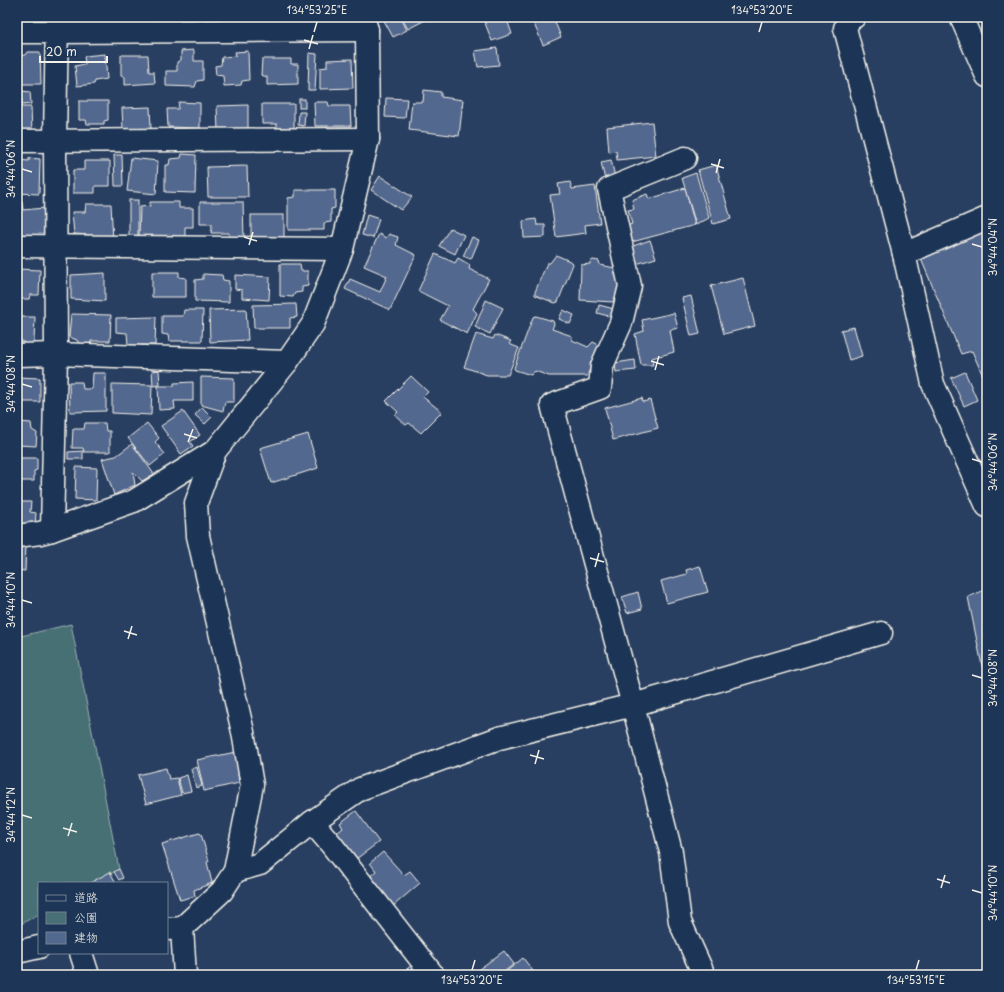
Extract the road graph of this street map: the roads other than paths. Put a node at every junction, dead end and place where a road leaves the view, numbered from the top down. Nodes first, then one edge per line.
1 (854, 17) edge
2 (961, 17) edge
3 (365, 23) edge
4 (57, 25) edge
5 (17, 32) edge
6 (987, 76) edge
7 (368, 139) junction
8 (17, 141) edge
9 (55, 142) junction
10 (685, 158) dead end
11 (987, 218) edge
12 (17, 246) edge
13 (55, 246) junction
14 (342, 249) junction
15 (904, 254) junction
16 (17, 354) edge
17 (56, 354) junction
18 (287, 362) junction
19 (216, 451) junction
20 (987, 506) edge
21 (52, 530) junction
22 (17, 536) edge
23 (881, 634) dead end
24 (633, 705) junction
25 (312, 822) junction
26 (235, 871) junction
27 (174, 928) edge
28 (38, 947) edge
29 (17, 952) edge
30 (81, 954) edge
31 (88, 975) edge
32 (185, 975) edge
33 (433, 975) edge
34 (704, 975) edge

1 - 15 street
2 - 6 street
3 - 4 street
3 - 7 street
4 - 5 street
4 - 9 street
7 - 9 street
7 - 14 street
8 - 9 street
9 - 13 street
10 - 24 street
11 - 15 street
12 - 13 street
13 - 14 street
13 - 17 street
14 - 18 street
15 - 20 street
16 - 17 street
17 - 18 street
17 - 21 street
18 - 19 street
19 - 21 street
19 - 26 street
21 - 22 street
23 - 24 street
24 - 25 street
24 - 34 street
25 - 26 street
25 - 33 street
26 - 27 street
27 - 32 street
28 - 29 street
30 - 31 street

